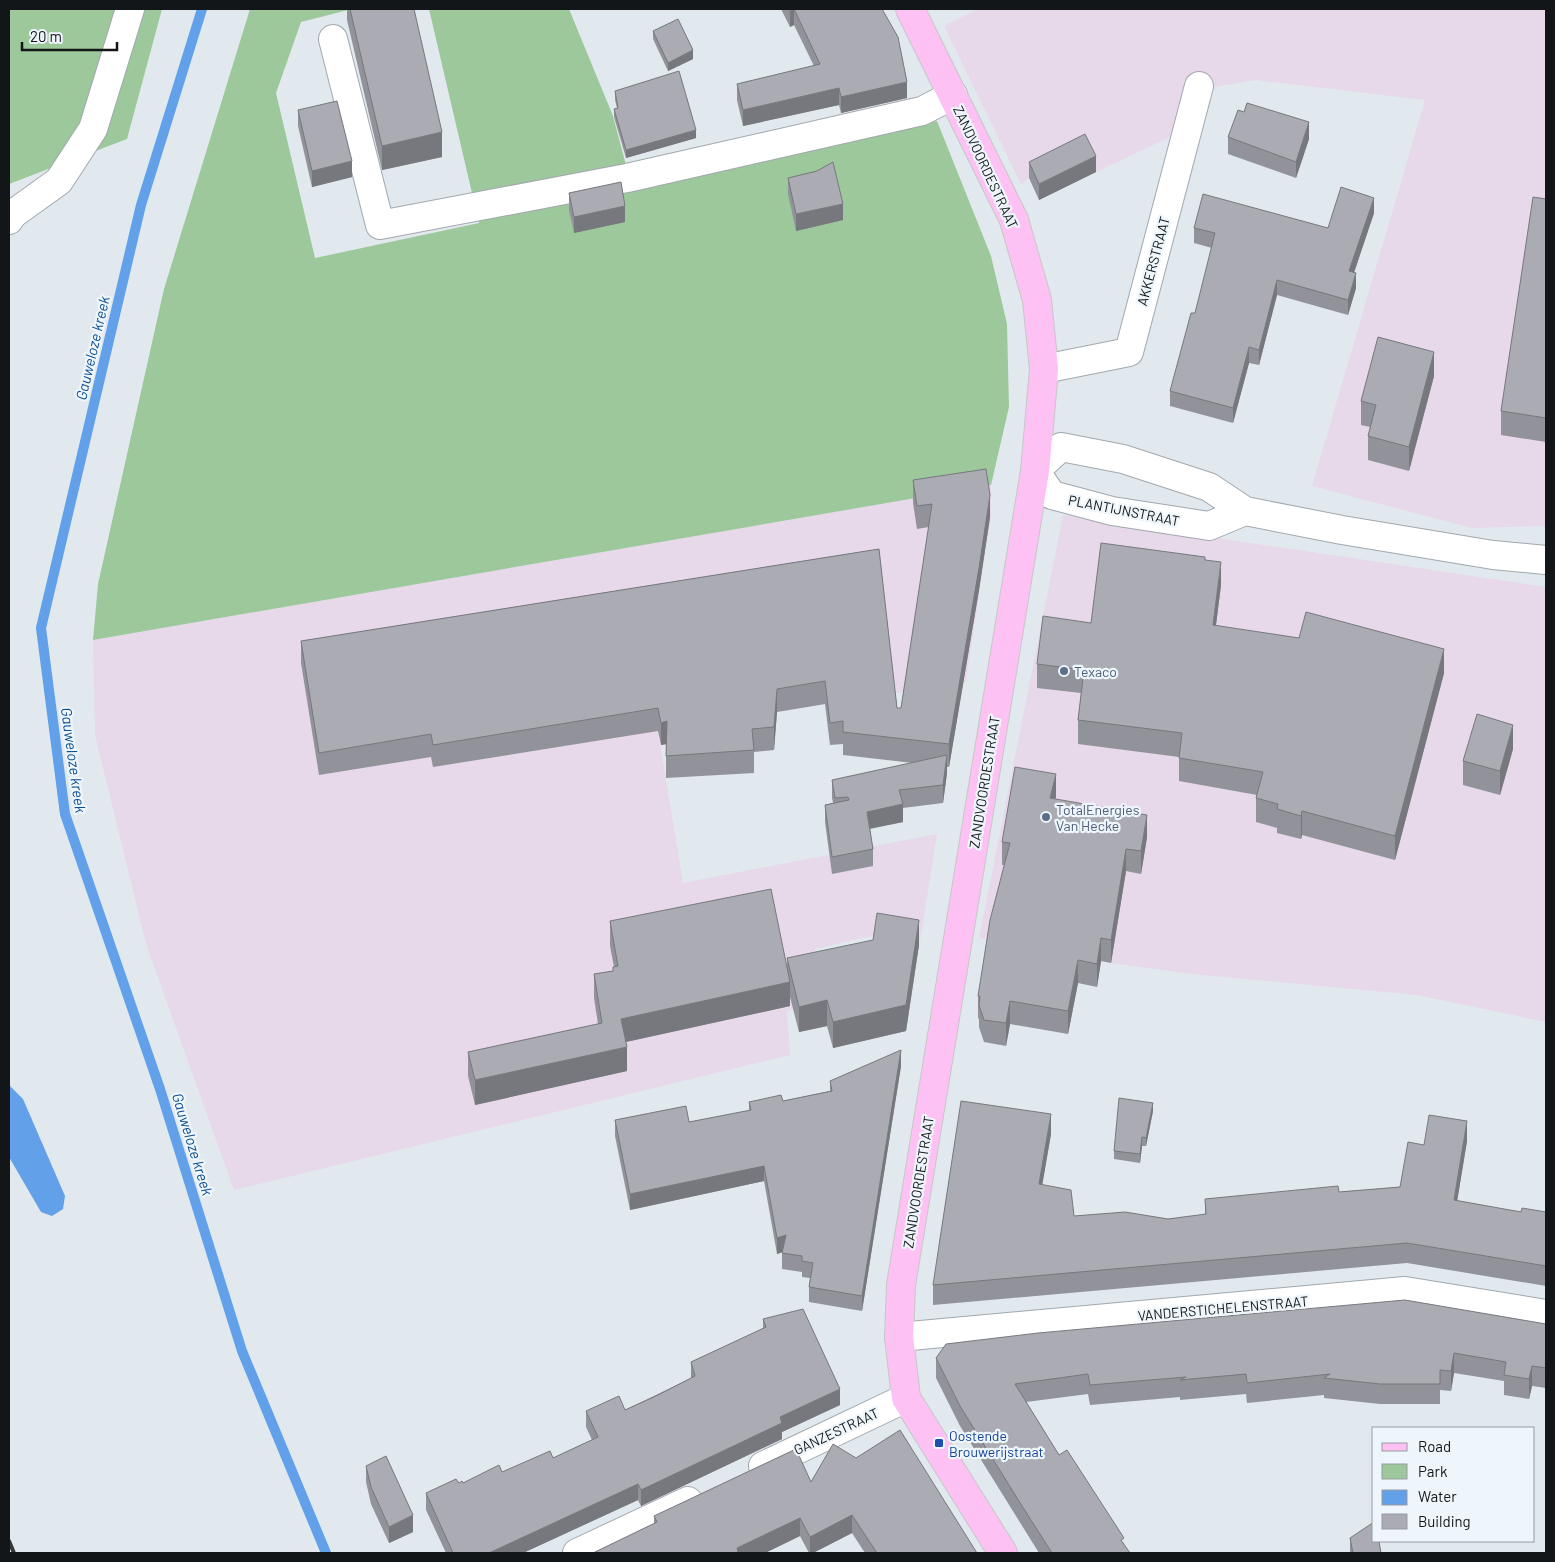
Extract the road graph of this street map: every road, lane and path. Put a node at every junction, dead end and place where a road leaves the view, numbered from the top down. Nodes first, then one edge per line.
1 (130, 9) edge
2 (914, 10) edge
3 (333, 39) dead end
4 (1199, 86) dead end
5 (953, 95) junction
6 (9, 220) edge
7 (1044, 369) junction
8 (1035, 470) junction
9 (1245, 511) junction
10 (1546, 560) edge
11 (1546, 1314) edge
12 (899, 1337) junction
13 (906, 1398) junction
14 (737, 1478) edge
15 (710, 1490) edge
16 (576, 1553) edge
17 (1003, 1553) edge

1 - 6 street
2 - 5 main road, ZANDVOORDESTRAAT
3 - 5 street
4 - 7 street, AKKERSTRAAT
5 - 7 main road, ZANDVOORDESTRAAT
7 - 8 main road, ZANDVOORDESTRAAT
8 - 9 street, PLANTIJNSTRAAT
8 - 9 street
8 - 12 main road, ZANDVOORDESTRAAT
9 - 10 street
11 - 12 street, VANDERSTICHELENSTRAAT
12 - 13 main road, ZANDVOORDESTRAAT
13 - 14 street, GANZESTRAAT
13 - 17 main road, ZANDVOORDESTRAAT
15 - 16 street

